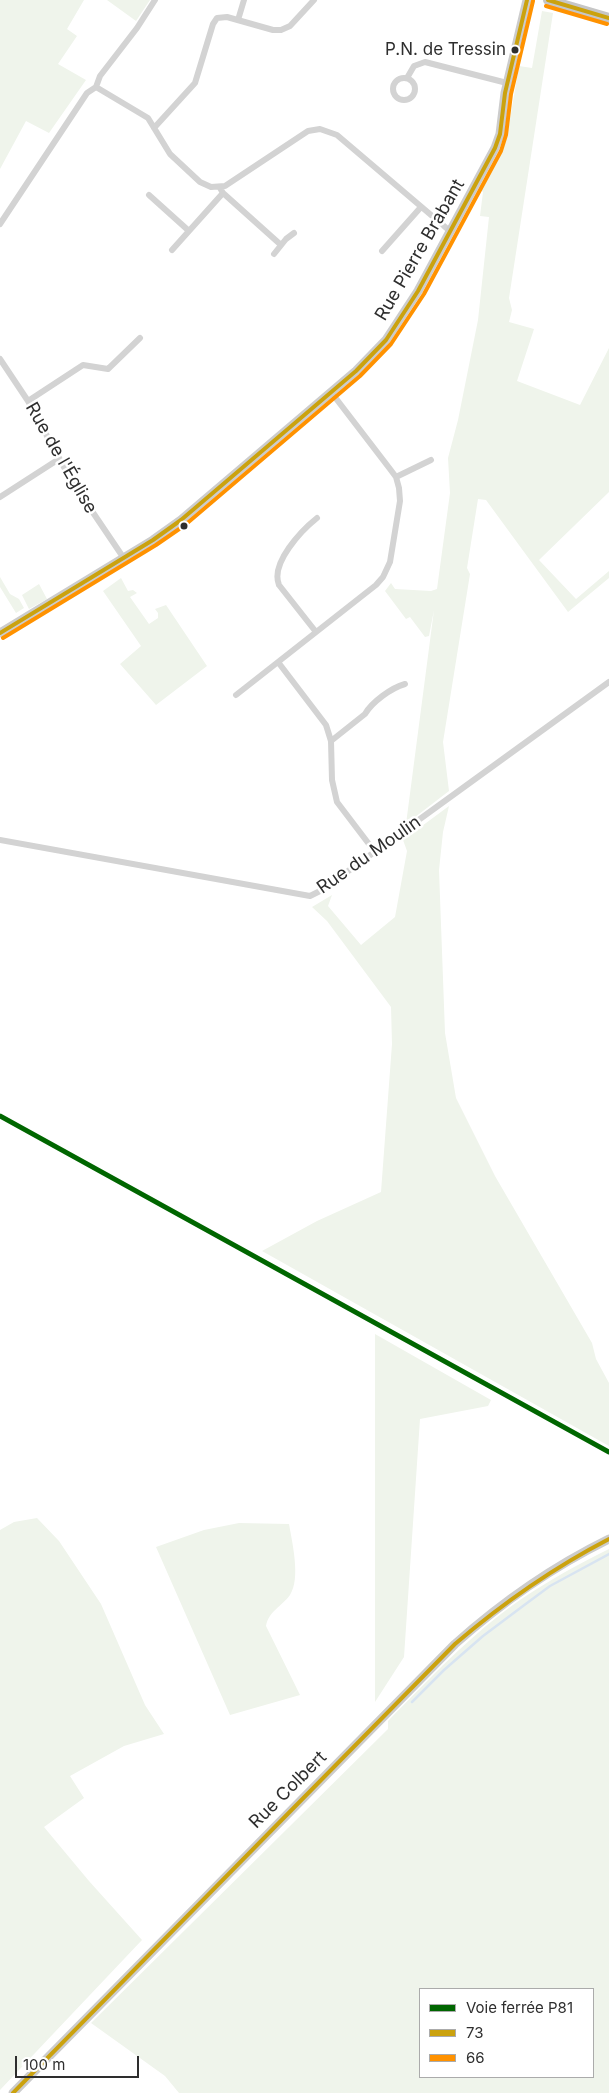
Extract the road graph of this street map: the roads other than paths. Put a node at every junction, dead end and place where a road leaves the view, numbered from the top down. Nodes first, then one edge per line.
1 (155, 0) edge
2 (244, 0) edge
3 (314, 0) edge
4 (527, 0) edge
5 (548, 0) edge
6 (609, 18) edge
7 (238, 20) junction
8 (407, 78) dead end
9 (507, 83) junction
10 (96, 87) junction
11 (154, 128) junction
12 (221, 190) junction
13 (150, 195) dead end
14 (421, 207) junction
15 (0, 224) edge
16 (189, 231) junction
17 (451, 232) junction
18 (294, 233) dead end
19 (281, 245) junction
20 (172, 250) dead end
21 (382, 251) dead end
22 (274, 254) dead end
23 (140, 338) dead end
24 (1, 364) edge
25 (331, 392) junction
26 (28, 401) junction
27 (59, 459) junction
28 (432, 460) dead end
29 (396, 477) junction
30 (0, 497) edge
31 (318, 518) dead end
32 (123, 557) junction
33 (316, 632) junction
34 (0, 633) edge
35 (278, 662) junction
36 (609, 682) edge
37 (405, 684) dead end
38 (236, 695) dead end
39 (331, 741) junction
40 (0, 840) edge
41 (375, 852) junction
42 (609, 1539) edge
43 (13, 2093) edge

1 - 10 street
2 - 7 street
3 - 7 street
4 - 9 street, Rue Pierre Brabant
5 - 6 main road
7 - 11 street
8 - 9 street
9 - 17 street, Rue Pierre Brabant
10 - 11 street
10 - 15 street
11 - 12 street
12 - 14 street
12 - 16 street
12 - 19 street
13 - 16 street
14 - 17 street
14 - 21 street
16 - 20 street
17 - 25 street, Rue Pierre Brabant
18 - 19 street
19 - 22 street
23 - 26 street
24 - 26 street, Rue de l'Église
25 - 29 street
25 - 32 street, Rue Pierre Brabant
26 - 27 street, Rue de l'Église
27 - 30 street
27 - 32 street, Rue de l'Église
28 - 29 street
29 - 33 street
31 - 33 street
32 - 34 street, Rue Pierre Brabant
33 - 35 street
35 - 38 street
35 - 39 street
36 - 41 street, Rue du Moulin
37 - 39 street
39 - 41 street
40 - 41 street, Rue du Moulin
42 - 43 street, Rue Colbert

